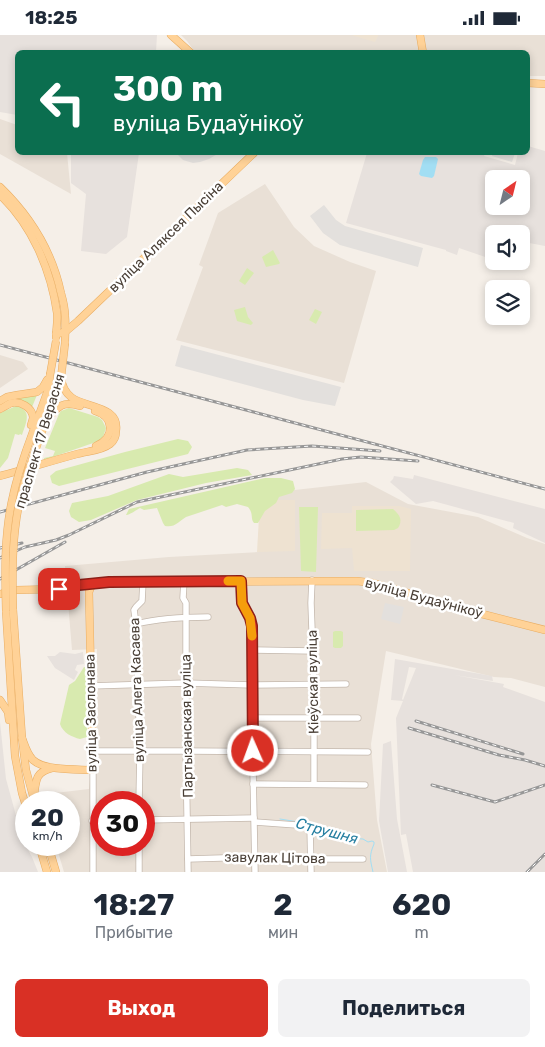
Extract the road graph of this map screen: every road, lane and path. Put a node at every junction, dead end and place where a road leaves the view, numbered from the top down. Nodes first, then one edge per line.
1 (171, 35) edge
2 (420, 35) edge
3 (188, 50) edge
4 (422, 50) edge
5 (530, 83) edge
6 (545, 84) edge
7 (252, 155) edge
8 (0, 187) edge
9 (0, 195) edge
10 (65, 316) junction
11 (78, 321) junction
12 (65, 332) junction
13 (56, 337) junction
14 (50, 375) junction
15 (61, 378) junction
16 (0, 401) edge
17 (0, 409) edge
18 (45, 422) junction
19 (29, 441) junction
20 (78, 454) junction
21 (0, 476) edge
22 (312, 580) junction
23 (143, 581) junction
24 (184, 581) junction
25 (241, 581) junction
26 (92, 584) junction
27 (0, 595) edge
28 (9, 610) junction
29 (186, 617) junction
30 (208, 617) dead end
31 (136, 624) junction
32 (545, 630) edge
33 (252, 650) junction
34 (313, 651) junction
35 (186, 683) junction
36 (137, 684) junction
37 (346, 684) dead end
38 (252, 685) junction
39 (314, 685) junction
40 (90, 686) junction
41 (0, 700) edge
42 (252, 718) junction
43 (313, 718) junction
44 (358, 718) dead end
45 (18, 739) junction
46 (93, 751) junction
47 (140, 751) junction
48 (186, 751) junction
49 (253, 751) junction
50 (314, 752) junction
51 (368, 752) dead end
52 (55, 767) junction
53 (93, 770) junction
54 (253, 784) junction
55 (314, 784) junction
56 (365, 785) dead end
57 (22, 791) edge
58 (31, 791) edge
59 (36, 791) edge
60 (93, 791) edge
61 (139, 791) edge
62 (188, 819) junction
63 (155, 820) edge
64 (255, 820) junction
65 (42, 856) edge
66 (51, 856) edge
67 (93, 856) edge
68 (139, 856) edge
69 (256, 857) junction
70 (188, 859) junction
71 (311, 859) junction
72 (363, 859) dead end
73 (47, 872) edge
74 (56, 872) edge
75 (93, 872) edge
76 (140, 872) edge
77 (188, 872) edge
78 (255, 872) edge
79 (311, 872) edge

1 - 3 main road
2 - 4 main road
5 - 6 main road
7 - 11 main road, вуліца Аляксея Пысіна
8 - 10 main road, праспект 17 Верасня
9 - 13 main road, праспект 17 Верасня
10 - 11 main road
10 - 12 main road, праспект 17 Верасня
11 - 12 main road, вуліца Аляксея Пысіна
12 - 13 main road, вуліца Аляксея Пысіна
12 - 15 main road, праспект 17 Верасня, bridge
13 - 14 main road, праспект 17 Верасня, bridge
14 - 16 main road
14 - 19 main road, праспект 17 Верасня
15 - 18 main road, праспект 17 Верасня
15 - 20 main road
17 - 19 main road
18 - 20 main road
18 - 28 main road, праспект 17 Верасня, bridge
19 - 28 main road, праспект 17 Верасня, bridge
20 - 21 main road
22 - 25 main road, вуліца Будаўнікоў
22 - 32 main road, вуліца Будаўнікоў
22 - 34 street, Кіеўская вуліца
23 - 24 main road, вуліца Будаўнікоў
23 - 26 main road, вуліца Будаўнікоў
23 - 31 street, вуліца Алега Касаева
24 - 25 main road, вуліца Будаўнікоў
24 - 29 street, Партызанская вуліца
25 - 33 street
26 - 27 main road, вуліца Будаўнікоў
26 - 40 main road, вуліца Заслонава
28 - 45 main road, праспект 17 Верасня
29 - 30 street
29 - 31 street
29 - 35 street, Партызанская вуліца
31 - 36 street, вуліца Алега Касаева
33 - 34 street
33 - 38 street
34 - 39 street, Кіеўская вуліца
35 - 36 street
35 - 38 street
35 - 48 street, Партызанская вуліца
36 - 40 street
36 - 47 street, вуліца Алега Касаева
37 - 39 street
38 - 39 street
38 - 42 street
39 - 43 street, Кіеўская вуліца
40 - 46 main road, вуліца Заслонава
41 - 45 main road
42 - 43 street
42 - 49 street
43 - 44 street
43 - 50 street, Кіеўская вуліца
45 - 52 main road
45 - 57 main road, праспект 17 Верасня
45 - 58 main road, праспект 17 Верасня
46 - 47 street
46 - 53 main road, вуліца Заслонава
47 - 48 street
47 - 61 street, вуліца Алега Касаева
48 - 49 street
48 - 62 street, Партызанская вуліца
49 - 50 street
49 - 54 street
50 - 51 street
50 - 55 street, Кіеўская вуліца
52 - 53 main road
52 - 59 main road
53 - 60 street, вуліца Заслонава
54 - 55 street
54 - 64 street
55 - 56 street
62 - 63 street
62 - 64 street
62 - 70 street, Партызанская вуліца
64 - 69 street
64 - 71 street
65 - 73 main road
66 - 74 main road
67 - 75 street, вуліца Заслонава
68 - 76 street
69 - 70 street, завулак Цітова
69 - 71 street, завулак Цітова
69 - 78 street
70 - 77 street, Партызанская вуліца
71 - 72 street, завулак Цітова
71 - 79 street

